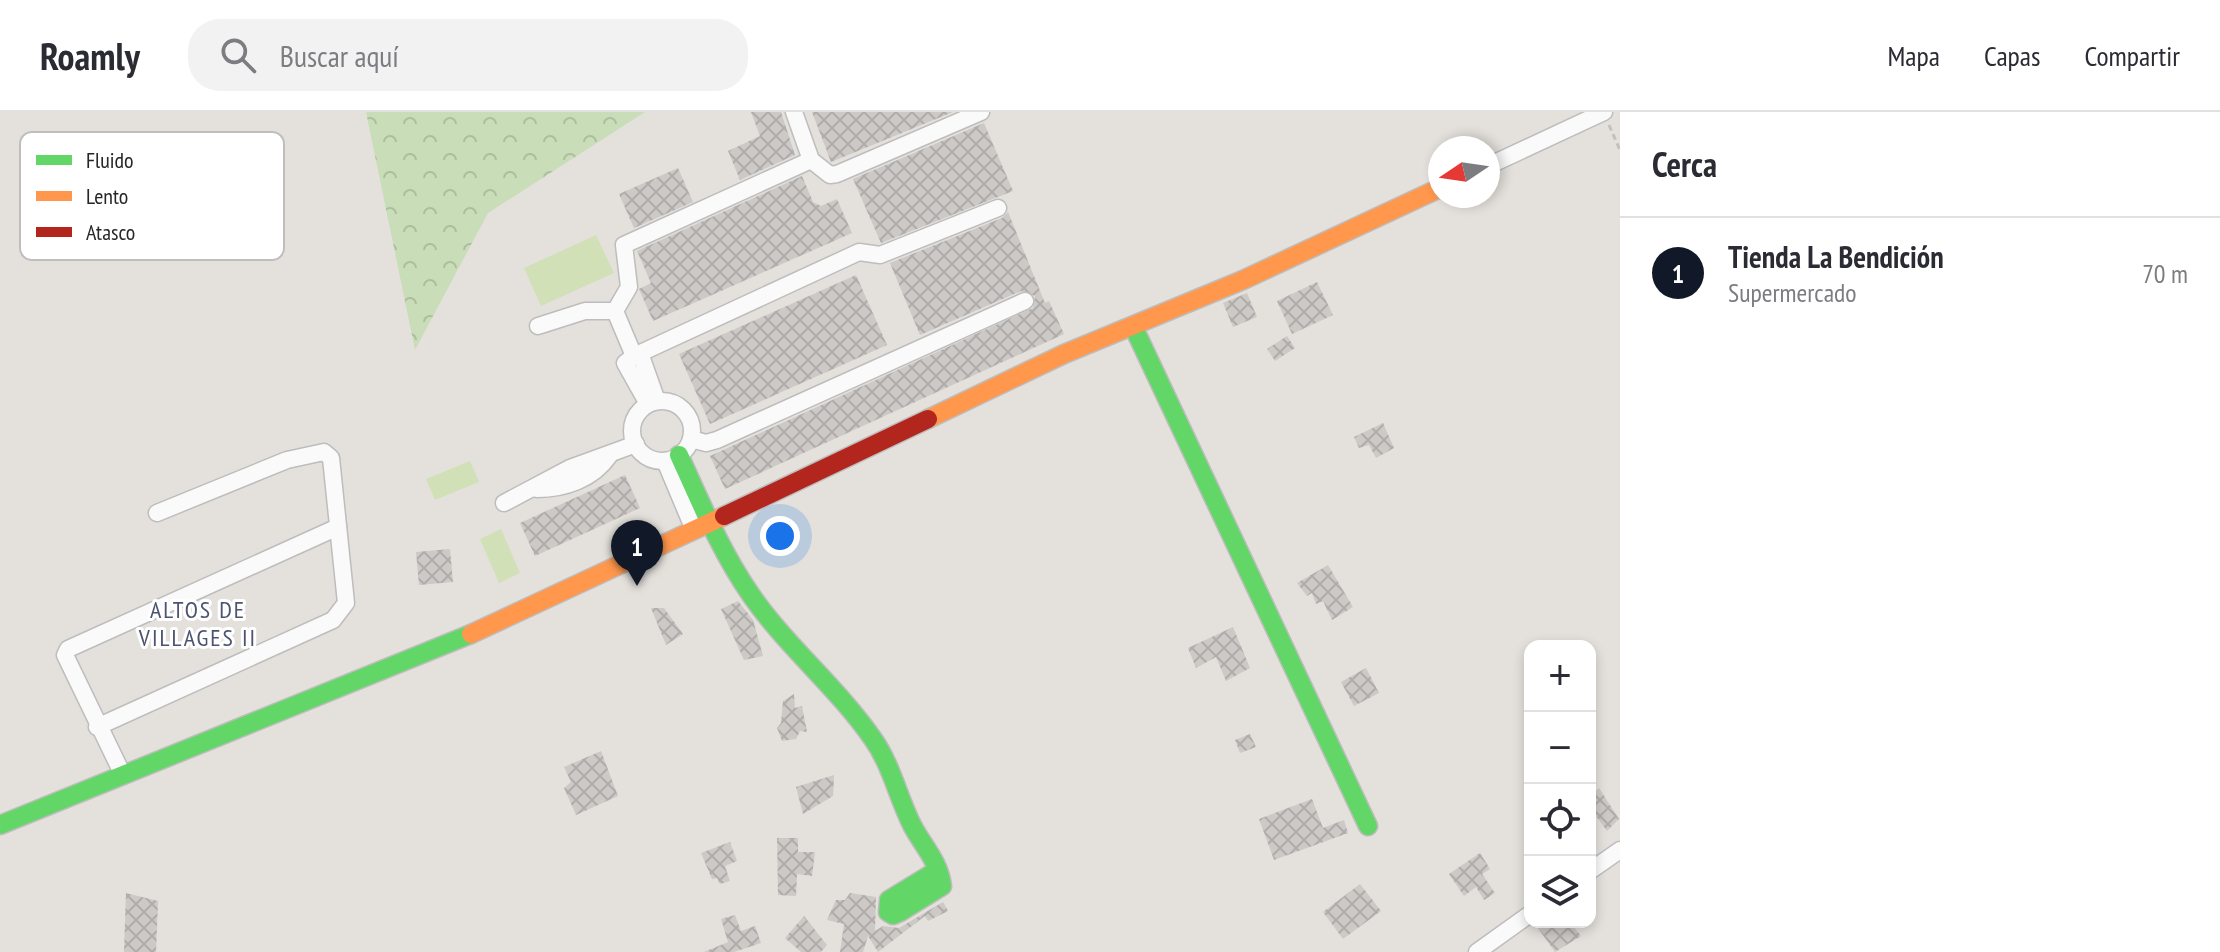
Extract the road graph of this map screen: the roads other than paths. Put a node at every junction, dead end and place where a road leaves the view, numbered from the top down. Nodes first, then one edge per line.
1 (794, 112) edge
2 (981, 112) edge
3 (1604, 113) edge
4 (811, 160) junction
5 (1500, 161) edge
6 (1428, 194) edge
7 (998, 208) dead end
8 (1025, 301) dead end
9 (615, 311) junction
10 (538, 326) dead end
11 (1133, 326) junction
12 (634, 356) junction
13 (652, 403) junction
14 (691, 439) junction
15 (636, 444) junction
16 (672, 458) junction
17 (504, 503) dead end
18 (157, 513) dead end
19 (702, 526) junction
20 (338, 527) junction
21 (97, 727) junction
22 (122, 773) junction
23 (0, 825) edge
24 (1368, 826) dead end
25 (1620, 850) edge
26 (1596, 867) edge
27 (938, 870) dead end
28 (1524, 918) edge
29 (1477, 952) edge

1 - 4 street
2 - 4 street
3 - 5 street
4 - 9 street
6 - 11 street
7 - 12 street
8 - 14 street
9 - 10 street
9 - 12 street
11 - 19 street
11 - 24 street
12 - 13 street
13 - 14 street
13 - 15 street
14 - 16 street
15 - 16 street
15 - 17 street
16 - 19 street
18 - 20 street
19 - 22 street
19 - 27 street
20 - 21 street
20 - 21 street
21 - 22 street
22 - 23 street
25 - 26 street
28 - 29 street

